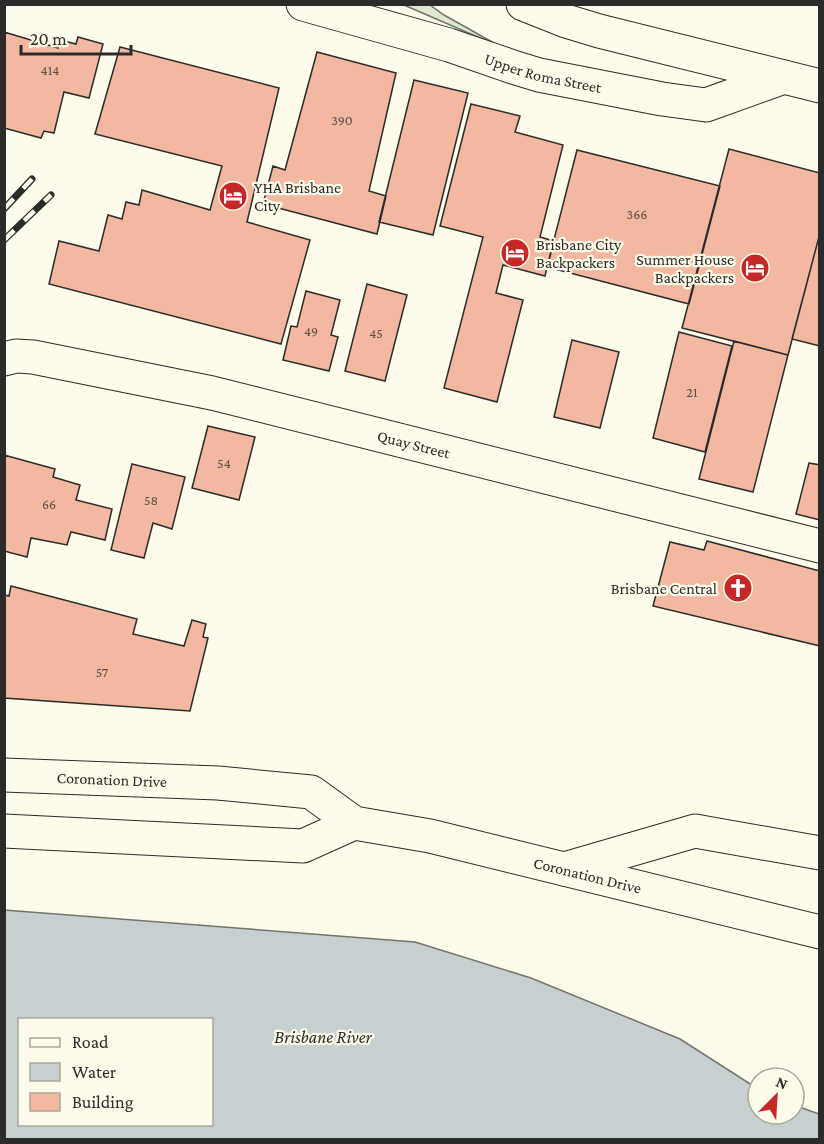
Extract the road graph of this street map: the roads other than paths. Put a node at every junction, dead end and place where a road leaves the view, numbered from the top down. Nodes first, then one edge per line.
1 (303, 4) edge
2 (523, 4) edge
3 (784, 77) junction
4 (819, 86) edge
5 (4, 359) edge
6 (819, 546) edge
7 (4, 775) edge
8 (354, 823) junction
9 (4, 831) edge
10 (815, 848) edge
11 (562, 869) junction
12 (819, 932) edge

1 - 3 main road, Upper Roma Street
2 - 3 main road
3 - 4 main road
5 - 6 main road, Quay Street
7 - 8 main road, Coronation Drive
8 - 9 main road
8 - 11 main road, Coronation Drive
10 - 11 main road
11 - 12 main road, Coronation Drive

